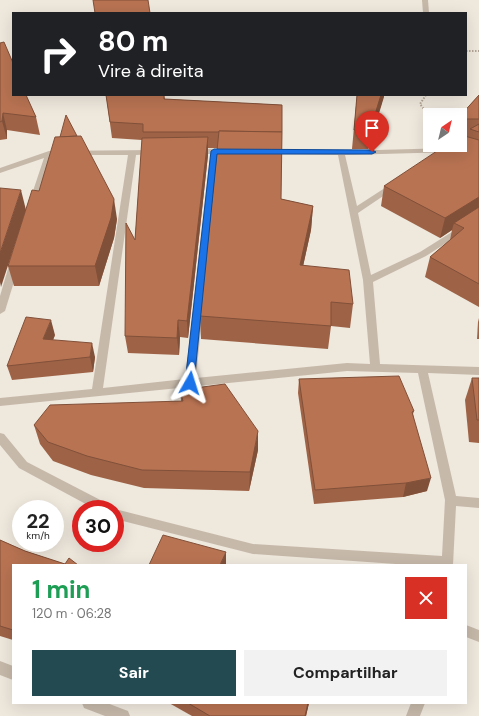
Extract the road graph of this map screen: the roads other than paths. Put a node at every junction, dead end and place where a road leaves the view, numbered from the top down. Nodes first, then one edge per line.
1 (425, 0) edge
2 (426, 12) edge
3 (423, 150) edge
4 (214, 151) junction
5 (162, 152) edge
6 (184, 152) edge
7 (238, 152) edge
8 (262, 152) edge
9 (341, 152) junction
10 (446, 152) edge
11 (132, 153) junction
12 (49, 154) junction
13 (437, 158) edge
14 (0, 171) edge
15 (399, 183) edge
16 (354, 212) junction
17 (30, 214) edge
18 (479, 218) edge
19 (18, 251) edge
20 (368, 280) junction
21 (0, 311) edge
22 (375, 367) junction
23 (422, 369) junction
24 (479, 371) edge
25 (190, 383) junction
26 (97, 392) junction
27 (0, 402) edge
28 (0, 436) edge
29 (89, 500) edge
30 (451, 500) junction
31 (479, 503) edge
32 (124, 517) edge
33 (447, 564) edge
34 (467, 631) edge
35 (479, 636) edge
36 (0, 668) edge
37 (12, 673) edge
38 (93, 704) edge
39 (418, 704) edge
40 (123, 716) edge
41 (413, 716) edge

1 - 2 street
3 - 9 street
4 - 6 street
4 - 7 street
4 - 25 street
5 - 11 street
8 - 9 street
9 - 16 street
10 - 13 street
11 - 12 street
11 - 26 street
12 - 14 street
12 - 17 street
15 - 16 street
16 - 20 street
18 - 20 street
19 - 21 street
20 - 22 street
22 - 23 street
22 - 25 street
23 - 24 street
23 - 30 street
25 - 26 street
26 - 27 street
28 - 29 street
30 - 31 street
30 - 33 street
32 - 33 street
34 - 35 street
36 - 37 street
38 - 40 street
39 - 41 street

